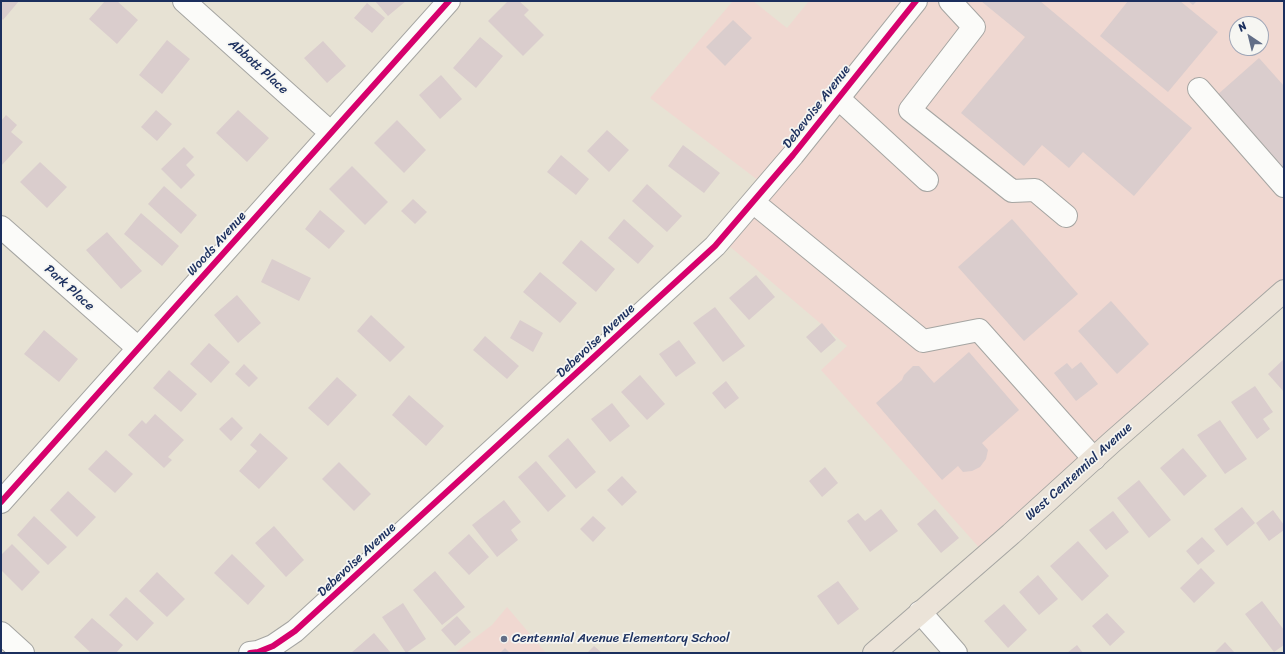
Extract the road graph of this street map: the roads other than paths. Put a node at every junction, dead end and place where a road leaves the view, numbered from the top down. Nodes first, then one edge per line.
1 (184, 1) edge
2 (449, 1) edge
3 (916, 1) edge
4 (950, 1) edge
5 (1199, 89) dead end
6 (838, 98) junction
7 (331, 133) junction
8 (927, 180) dead end
9 (1284, 186) edge
10 (753, 202) junction
11 (1066, 216) dead end
12 (1, 227) edge
13 (1284, 291) edge
14 (138, 348) junction
15 (1094, 459) junction
16 (1, 502) edge
17 (920, 612) junction
18 (1, 632) edge
19 (23, 653) edge
20 (250, 653) edge
21 (874, 653) edge
22 (956, 653) edge

1 - 7 street, Abbott Place
2 - 7 street, Woods Avenue
3 - 6 street, Debevoise Avenue
4 - 11 street
5 - 9 street
6 - 8 street
6 - 10 street, Debevoise Avenue
7 - 14 street, Woods Avenue
10 - 15 street
10 - 20 street, Debevoise Avenue
12 - 14 street, Park Place
13 - 15 main road, West Centennial Avenue
14 - 16 street, Woods Avenue
15 - 17 main road, West Centennial Avenue
17 - 21 main road, West Centennial Avenue
17 - 22 street
18 - 19 street

